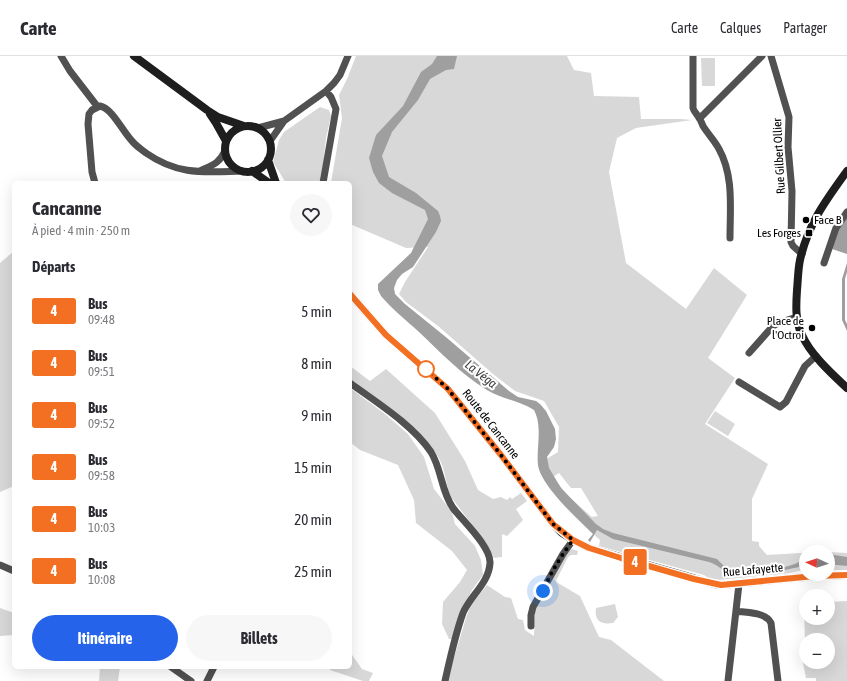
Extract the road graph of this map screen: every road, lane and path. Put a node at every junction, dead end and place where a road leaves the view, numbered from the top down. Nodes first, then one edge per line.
1 (61, 56) edge
2 (134, 56) edge
3 (348, 56) edge
4 (693, 56) edge
5 (762, 56) edge
6 (771, 56) edge
7 (326, 91) junction
8 (97, 106) junction
9 (207, 110) junction
10 (700, 118) junction
11 (284, 121) junction
12 (244, 126) junction
13 (258, 128) junction
14 (226, 141) junction
15 (270, 141) junction
16 (225, 151) junction
17 (268, 160) junction
18 (242, 171) junction
19 (252, 171) junction
20 (196, 172) junction
21 (847, 172) edge
22 (94, 181) edge
23 (267, 181) edge
24 (275, 181) edge
25 (323, 181) edge
26 (847, 212) edge
27 (730, 238) dead end
28 (802, 254) junction
29 (824, 263) dead end
30 (352, 296) edge
31 (797, 317) junction
32 (749, 353) dead end
33 (816, 356) junction
34 (739, 382) dead end
35 (352, 385) edge
36 (847, 388) edge
37 (573, 540) junction
38 (0, 564) edge
39 (12, 570) edge
40 (847, 575) edge
41 (739, 584) junction
42 (736, 611) junction
43 (531, 626) dead end
44 (174, 669) edge
45 (213, 669) edge
46 (191, 681) edge
47 (207, 681) edge
48 (445, 681) edge
49 (728, 681) edge
50 (778, 681) edge

1 - 8 street
2 - 9 main road
3 - 7 street
4 - 10 street
5 - 10 street
6 - 28 street, Rue Gilbert Ollier
7 - 11 street
7 - 25 street
8 - 20 street
8 - 22 street
9 - 12 main road
9 - 14 main road
10 - 27 street
11 - 13 street
11 - 15 street
12 - 13 main road
12 - 14 main road
13 - 15 main road
14 - 16 main road
15 - 17 main road
16 - 18 main road
16 - 20 street
17 - 19 main road
17 - 24 main road
18 - 19 main road
18 - 20 street
19 - 23 main road
21 - 28 main road
26 - 29 street
28 - 31 main road
30 - 37 main road, Route de Cancanne
31 - 32 street
31 - 33 main road
33 - 34 street
33 - 36 main road
35 - 48 street
37 - 41 main road, Rue Lafayette
37 - 43 street
38 - 39 street
40 - 41 main road, Rue Lafayette
41 - 42 street
42 - 49 street
42 - 50 street
44 - 46 street
45 - 47 street

